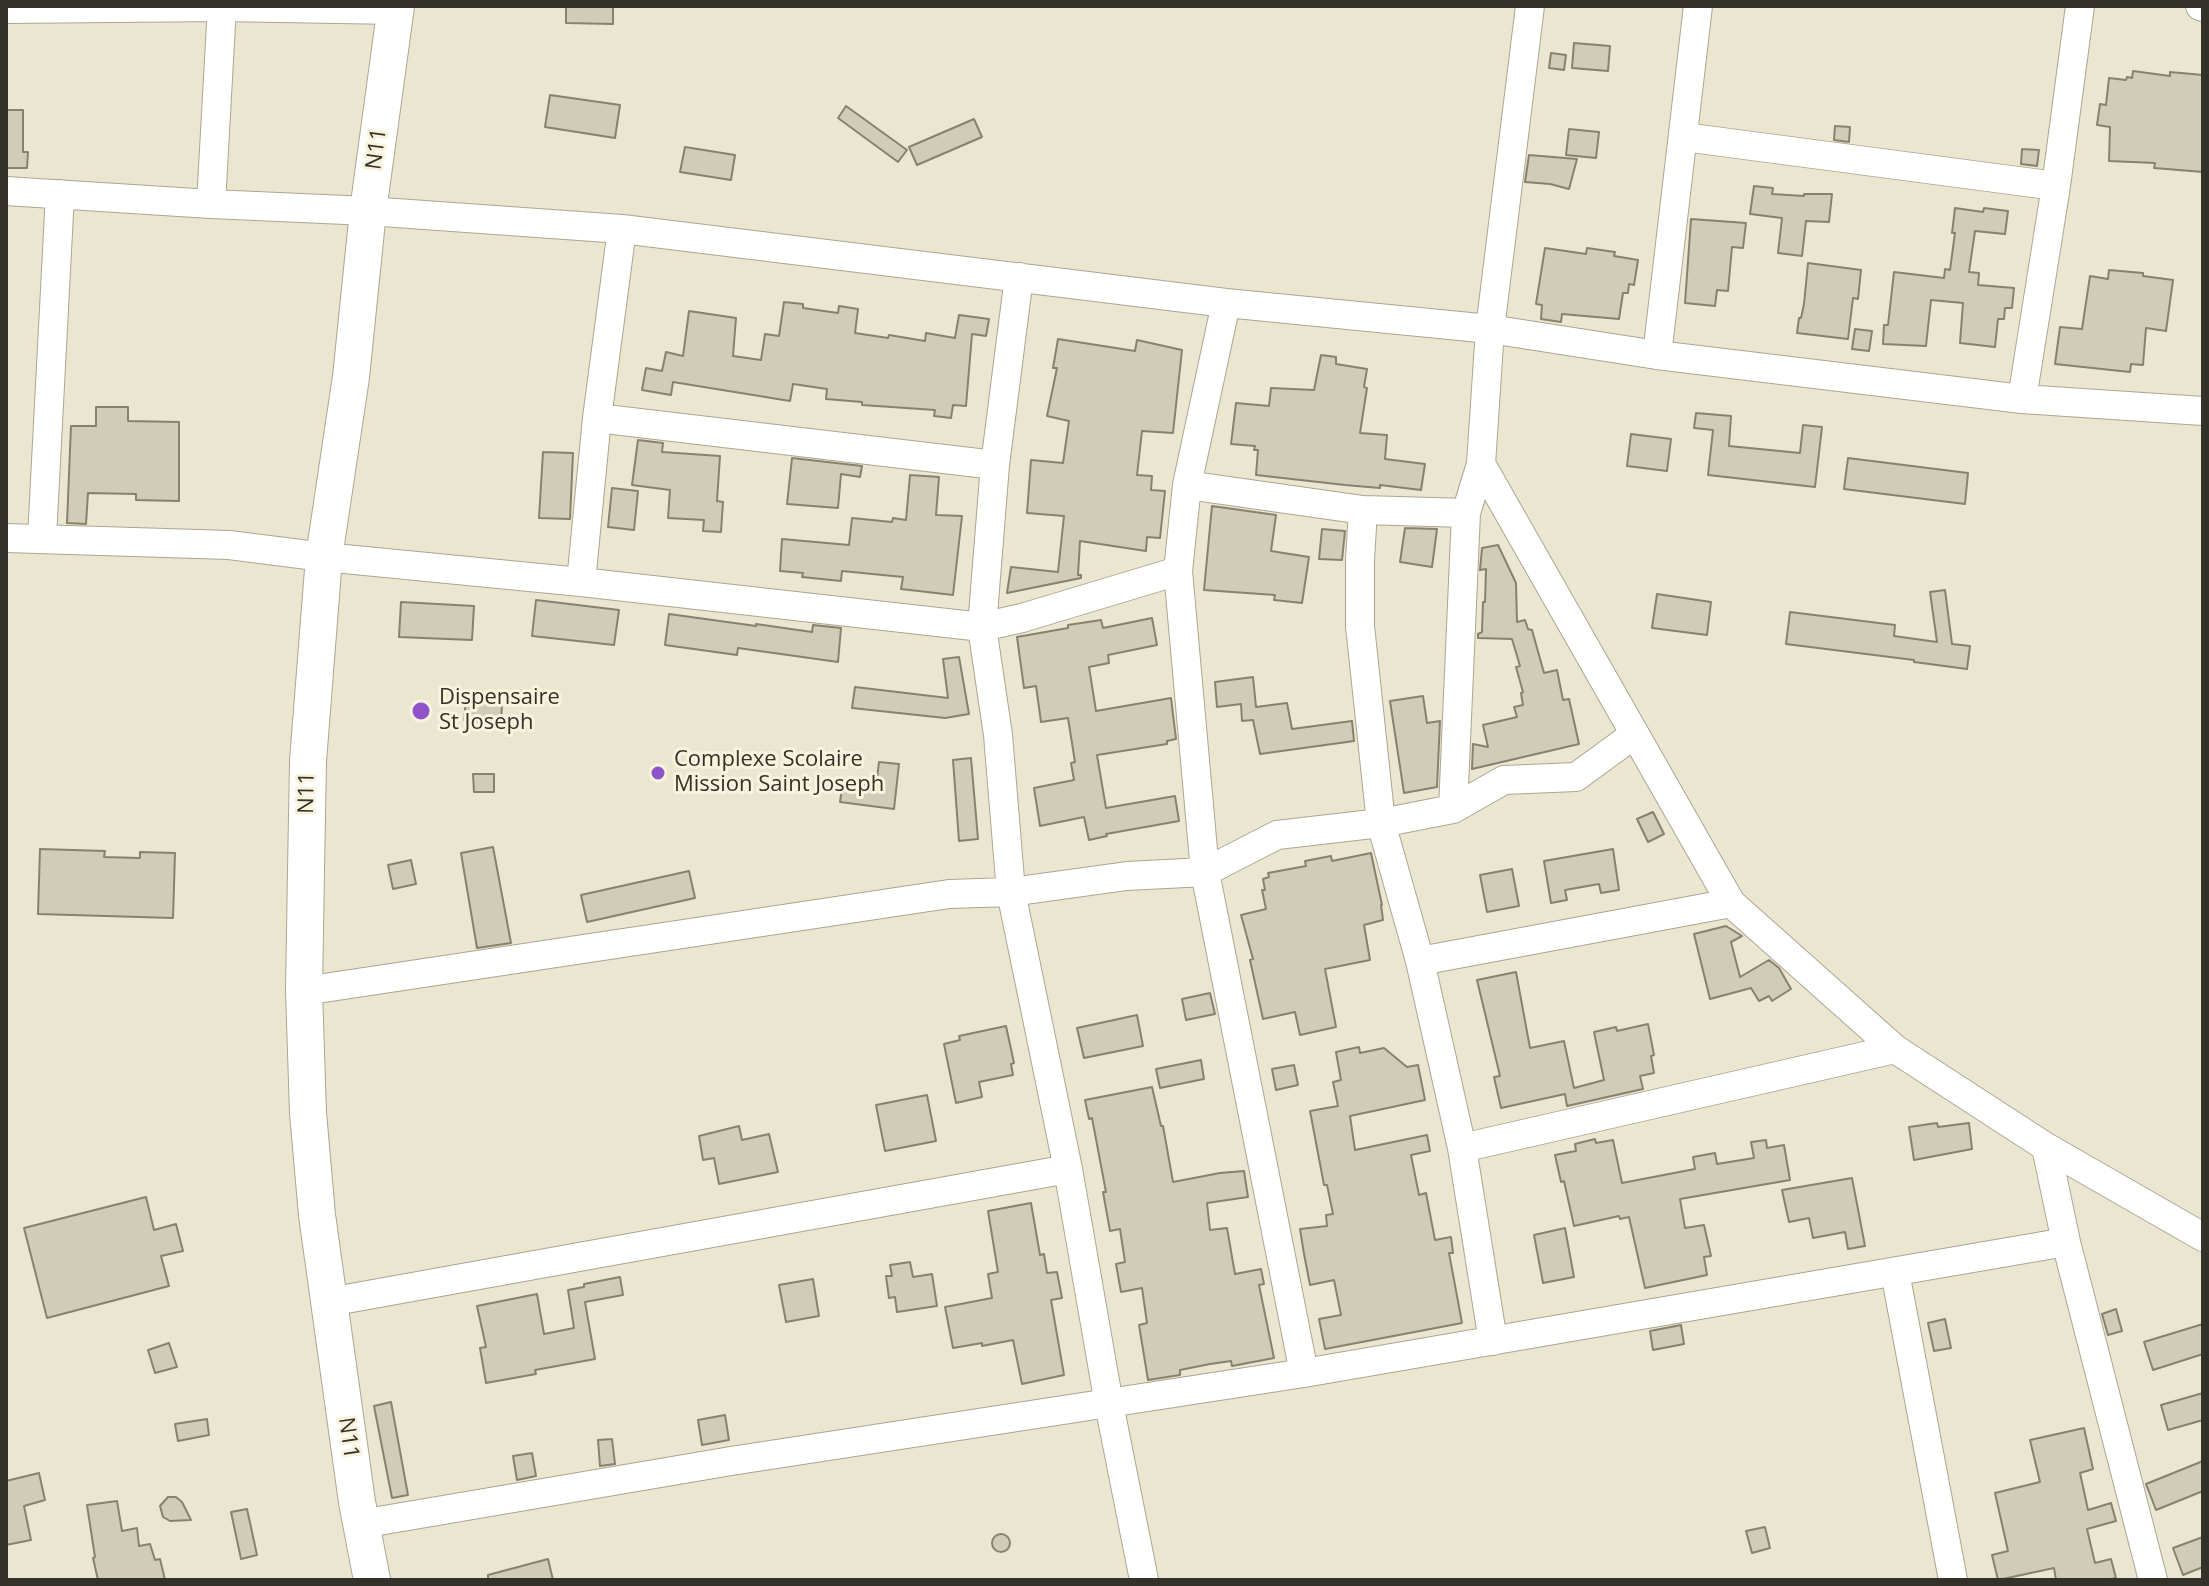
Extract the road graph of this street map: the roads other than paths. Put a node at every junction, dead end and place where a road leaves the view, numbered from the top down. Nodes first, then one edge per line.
1 (222, 6) edge
2 (1530, 6) edge
3 (1698, 6) edge
4 (2080, 6) edge
5 (395, 8) edge
6 (6, 9) edge
7 (1684, 137) junction
8 (2056, 186) junction
9 (6, 191) edge
10 (60, 194) junction
11 (211, 204) junction
12 (368, 211) junction
13 (622, 229) junction
14 (1019, 277) junction
15 (1226, 303) junction
16 (1490, 329) junction
17 (1657, 355) junction
18 (2022, 399) junction
19 (2203, 411) edge
20 (597, 418) junction
21 (1481, 464) junction
22 (995, 465) junction
23 (1187, 485) junction
24 (1363, 510) junction
25 (1466, 513) junction
26 (6, 538) edge
27 (42, 538) junction
28 (324, 557) junction
29 (1178, 571) junction
30 (581, 582) junction
31 (982, 627) junction
32 (1635, 734) junction
33 (1453, 809) junction
34 (1381, 823) junction
35 (1205, 872) junction
36 (1011, 892) junction
37 (1731, 903) junction
38 (1420, 961) junction
39 (304, 991) junction
40 (1895, 1049) junction
41 (2046, 1147) junction
42 (1462, 1148) junction
43 (1068, 1169) junction
44 (2203, 1237) edge
45 (2066, 1242) junction
46 (1895, 1272) junction
47 (329, 1302) junction
48 (1493, 1341) junction
49 (1304, 1373) junction
50 (1109, 1404) junction
51 (361, 1524) junction
52 (372, 1580) edge
53 (1144, 1580) edge
54 (1953, 1580) edge
55 (2153, 1580) edge

1 - 5 street
1 - 6 street
1 - 11 street
2 - 16 street
3 - 7 street
4 - 8 street
5 - 12 main road, N11
7 - 8 street
7 - 17 street
8 - 18 street
9 - 10 street
10 - 11 street
10 - 27 street
11 - 12 street
12 - 13 street
12 - 28 main road, N11
13 - 14 street
13 - 20 street
14 - 15 street
14 - 22 street
15 - 16 street
15 - 23 street
16 - 17 street
16 - 21 street
17 - 18 street
18 - 19 street
20 - 22 street
20 - 30 street
21 - 25 street
21 - 32 street
22 - 31 street
23 - 24 street
23 - 29 street
24 - 25 street
24 - 34 street
25 - 33 street
26 - 27 street
27 - 28 street
28 - 30 street
28 - 39 main road, N11
29 - 31 street
29 - 35 street
30 - 31 street
31 - 36 street
32 - 33 street
32 - 37 street
33 - 34 street
34 - 35 street
34 - 38 street
35 - 36 street
35 - 49 street
36 - 39 street
36 - 43 street
37 - 38 street
37 - 40 street
38 - 42 street
39 - 47 main road, N11
40 - 41 street
40 - 42 street
41 - 44 street
41 - 45 street
42 - 48 street
43 - 47 street
43 - 50 street
45 - 46 street
45 - 55 street
46 - 48 street
46 - 54 street
47 - 51 main road, N11
48 - 49 street
49 - 50 street
50 - 51 street
50 - 53 street
51 - 52 main road, N11

